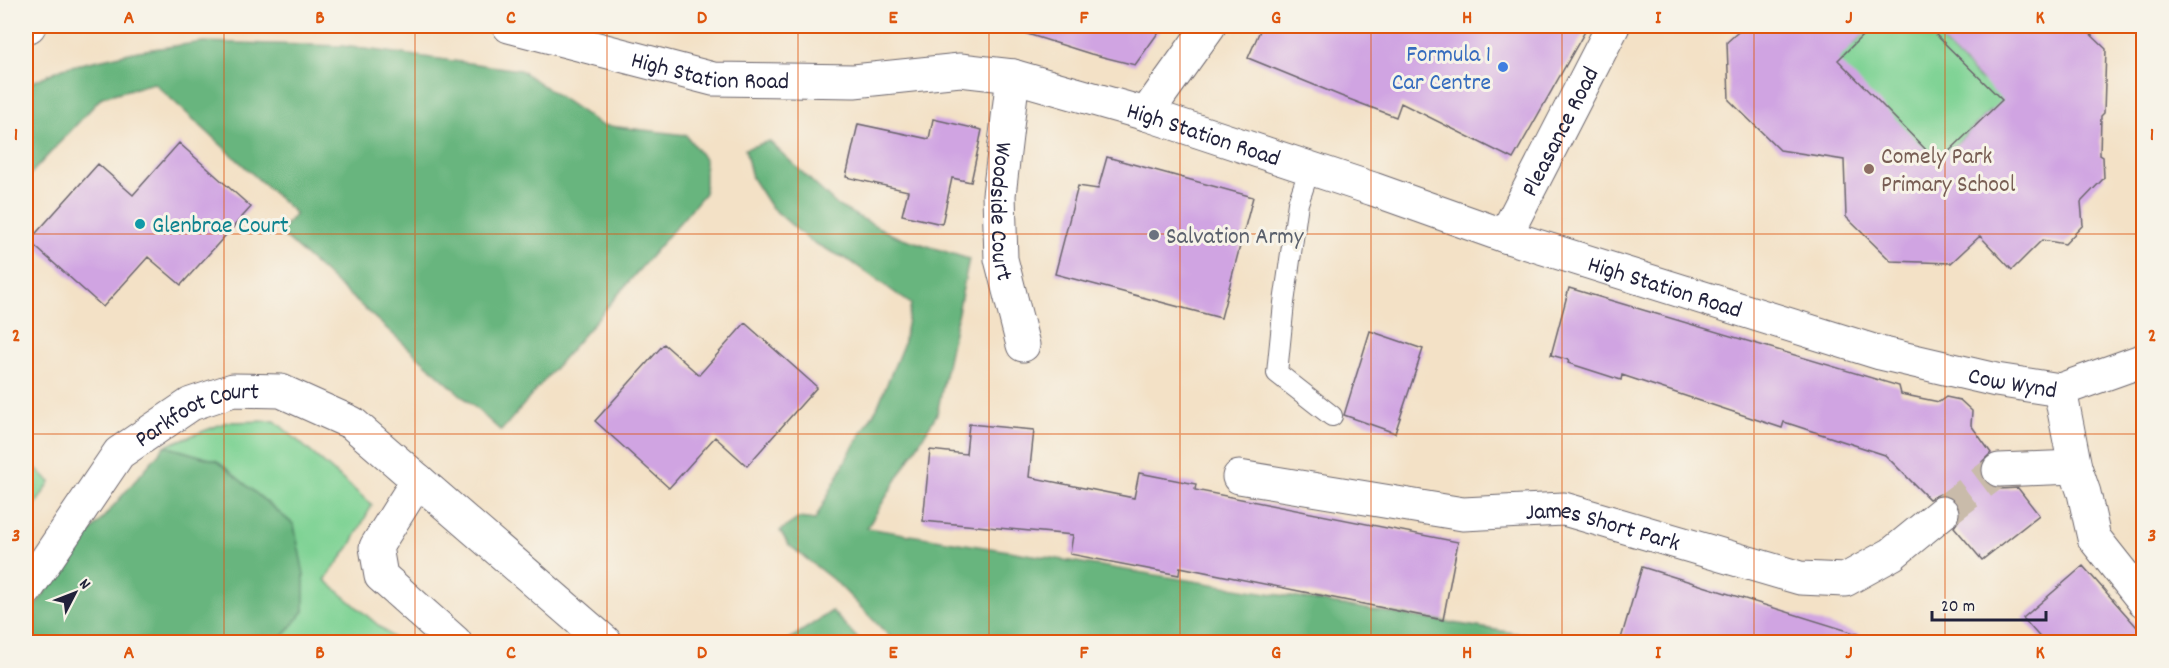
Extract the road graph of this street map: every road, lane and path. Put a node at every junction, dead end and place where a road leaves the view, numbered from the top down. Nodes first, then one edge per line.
1 (509, 26) edge
2 (1209, 26) edge
3 (1613, 26) edge
4 (1012, 76) junction
5 (1146, 114) junction
6 (1310, 168) junction
7 (1505, 236) junction
8 (1023, 345) dead end
9 (1880, 353) joint
10 (2144, 360) edge
11 (2060, 390) junction
12 (1332, 416) dead end
13 (2075, 467) junction
14 (1999, 470) tunnel mouth
15 (1239, 477) dead end
16 (418, 480) junction
17 (1942, 513) tunnel mouth
18 (26, 590) edge
19 (2144, 601) edge
20 (455, 642) edge
21 (605, 642) edge

1 - 4 street, High Station Road
2 - 5 street
3 - 7 street, Pleasance Road
4 - 5 street, High Station Road
4 - 8 street, Woodside Court
5 - 6 street, High Station Road
6 - 7 street, High Station Road
6 - 12 lane
7 - 9 street, High Station Road
9 - 11 street, Cow Wynd
10 - 11 street, Cow Wynd
11 - 13 street
13 - 14 street
13 - 19 street
15 - 17 street, James Short Park
16 - 18 street, Parkfoot Court
16 - 20 street
16 - 21 street, Parkfoot Court

